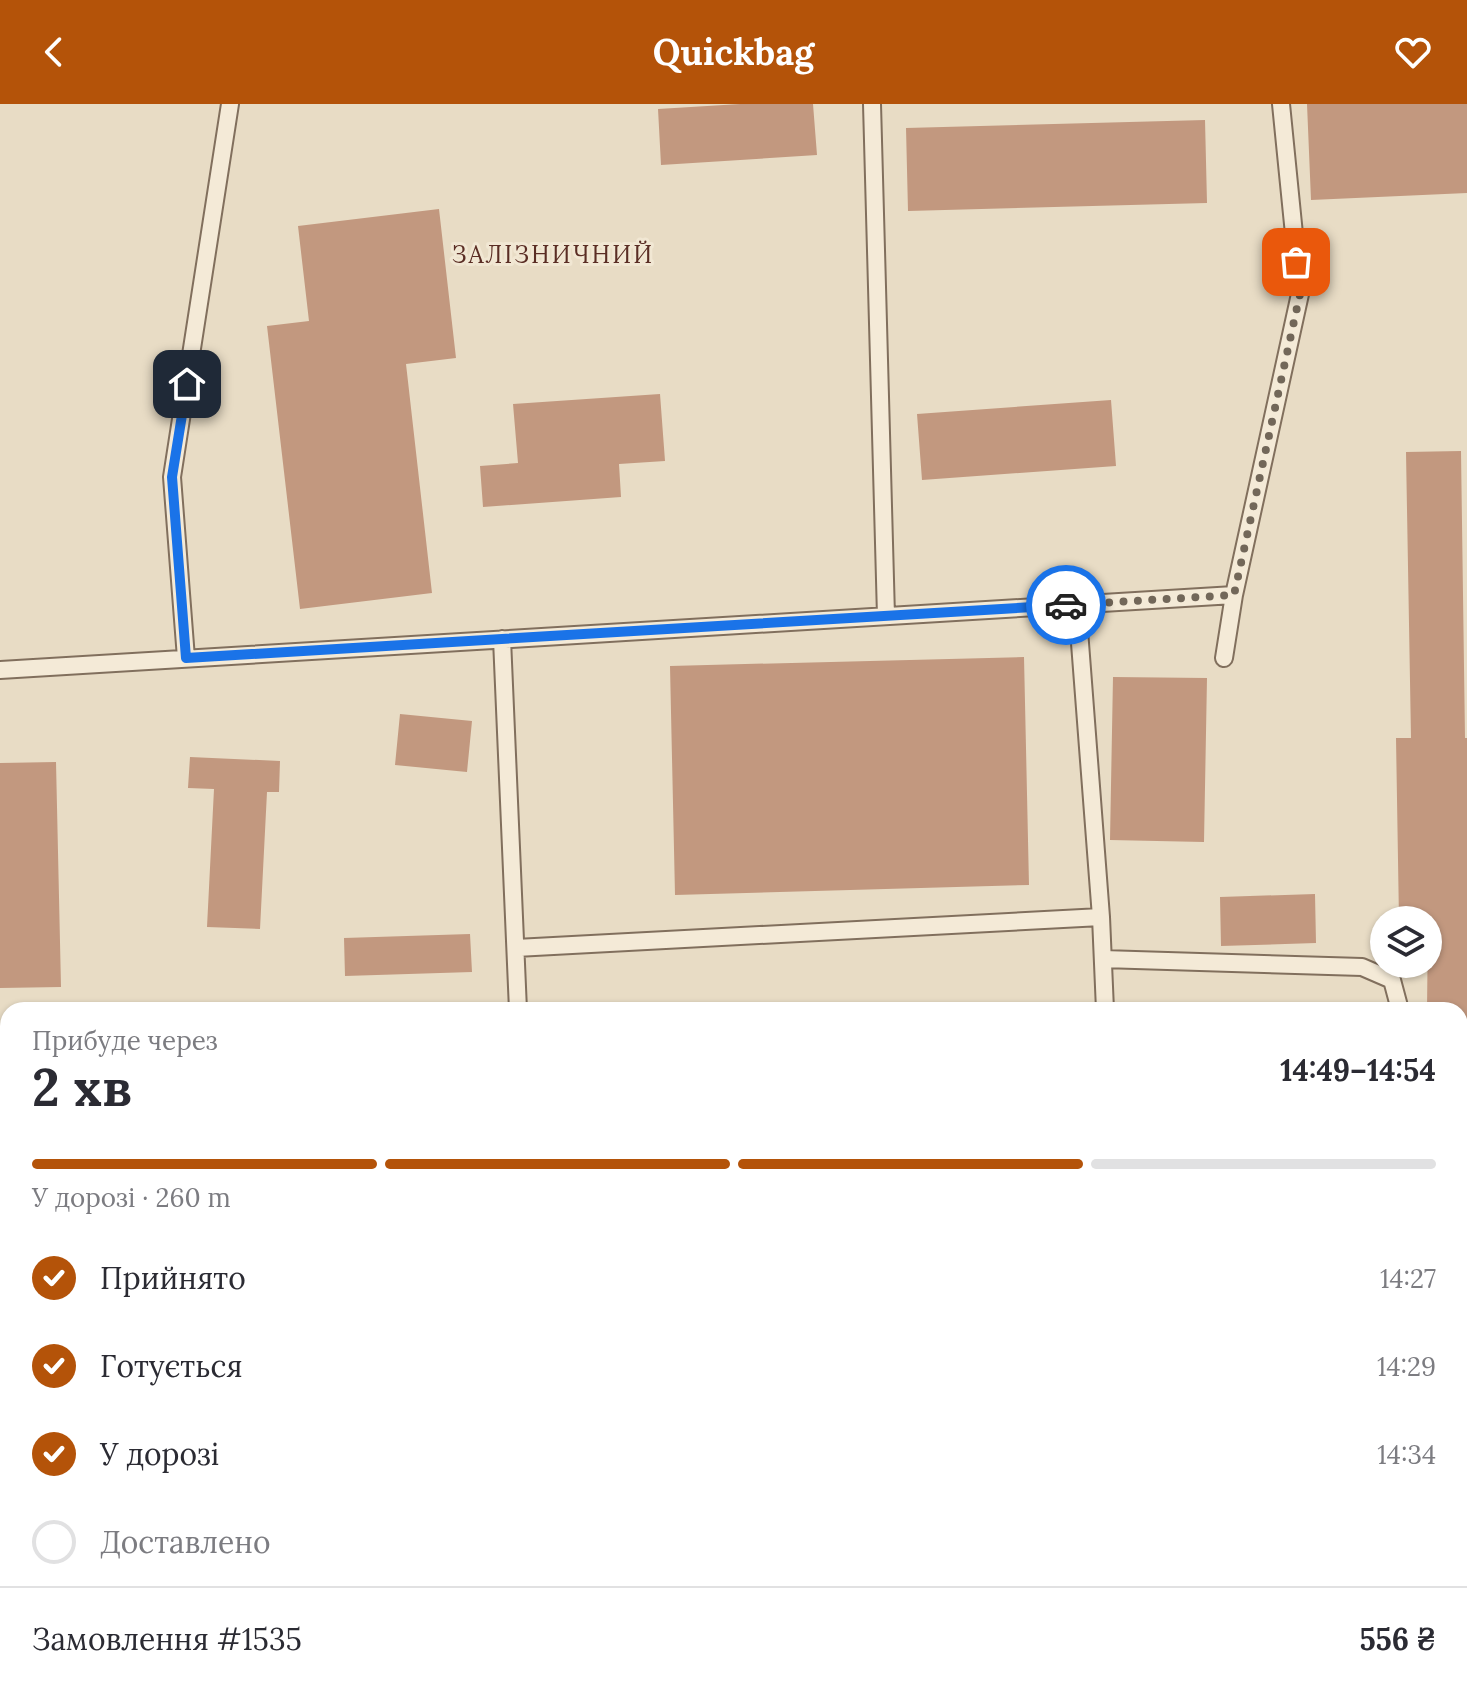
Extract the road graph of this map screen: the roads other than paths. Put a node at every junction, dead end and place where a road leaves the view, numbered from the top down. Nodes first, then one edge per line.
1 (230, 104) edge
2 (872, 104) edge
3 (1281, 104) edge
4 (1234, 595) junction
5 (1077, 604) junction
6 (886, 616) junction
7 (502, 639) junction
8 (186, 658) junction
9 (1224, 658) dead end
10 (0, 670) edge
11 (1101, 917) junction
12 (516, 948) junction
13 (1103, 959) junction
14 (518, 1002) edge
15 (1105, 1002) edge
16 (1398, 1002) edge

1 - 8 lane
2 - 6 lane
3 - 4 lane
4 - 5 lane
4 - 9 lane
5 - 6 lane
5 - 11 lane
6 - 7 lane
7 - 8 lane
7 - 12 lane
8 - 10 lane
11 - 12 lane
11 - 13 lane
12 - 14 lane
13 - 15 lane
13 - 16 lane

